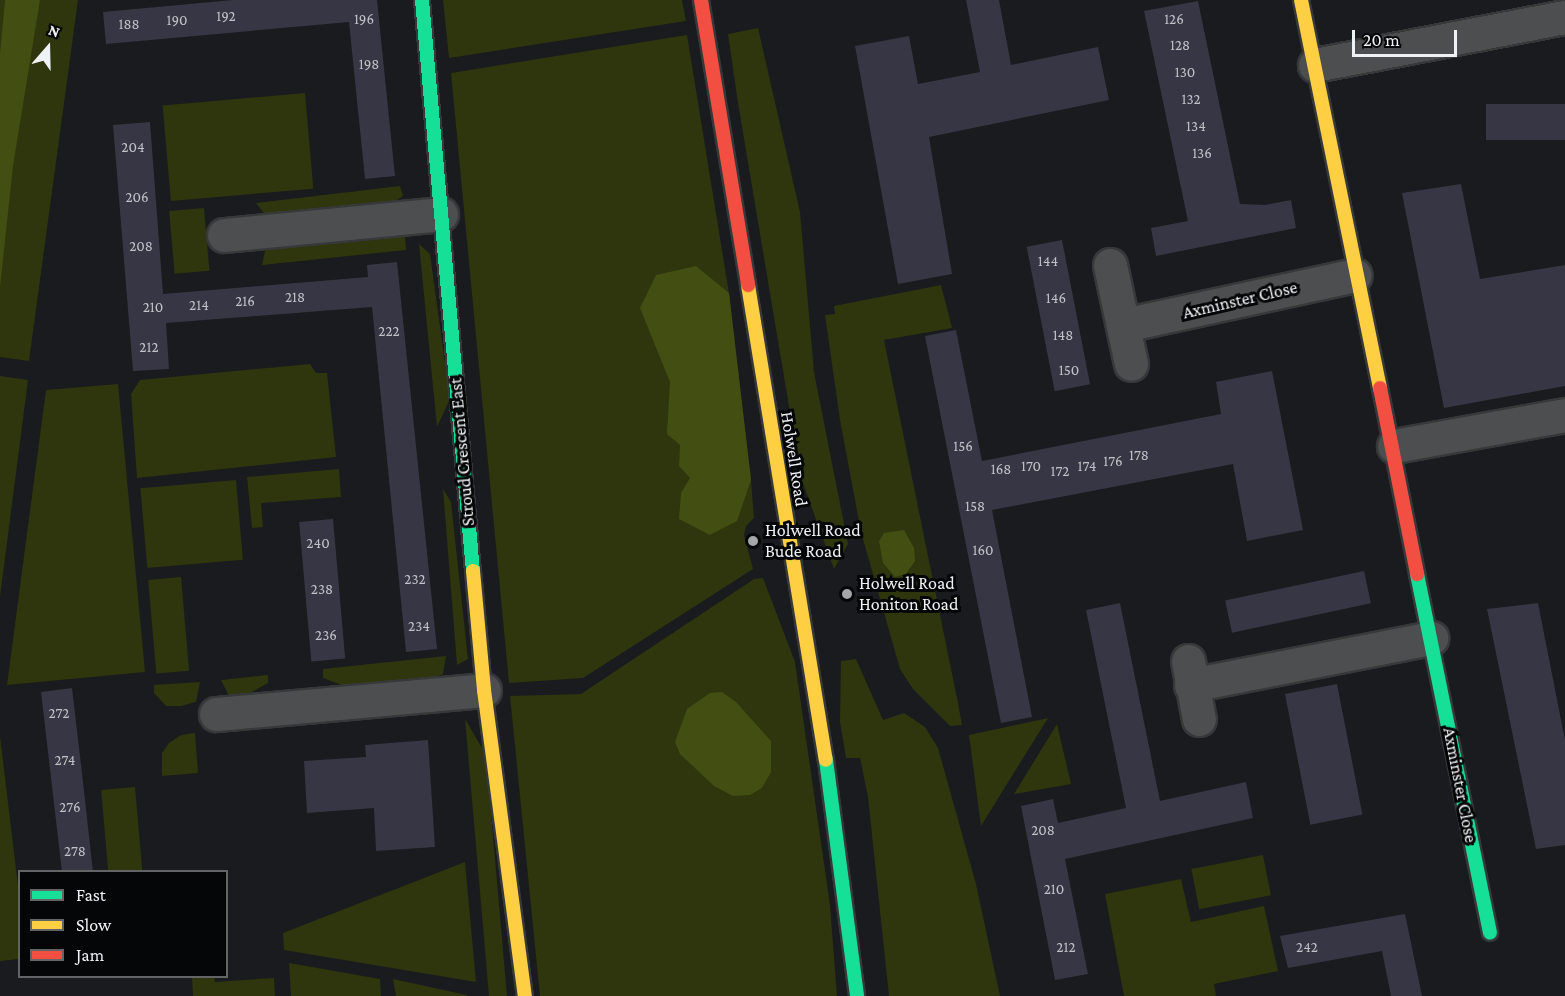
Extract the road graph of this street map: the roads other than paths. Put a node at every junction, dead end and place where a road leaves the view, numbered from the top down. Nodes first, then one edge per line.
1 (422, 0) edge
2 (701, 0) edge
3 (1301, 0) edge
4 (1565, 17) edge
5 (1315, 65) junction
6 (441, 214) junction
7 (224, 235) dead end
8 (1110, 265) dead end
9 (1355, 275) junction
10 (1124, 325) junction
11 (1131, 364) dead end
12 (1565, 415) edge
13 (1394, 446) junction
14 (1431, 638) junction
15 (484, 690) junction
16 (216, 714) dead end
17 (1199, 719) dead end
18 (1490, 933) dead end
19 (525, 996) edge
20 (857, 996) edge

1 - 6 street, Stroud Crescent East
2 - 20 street, Holwell Road
3 - 5 street, Axminster Close
4 - 5 street
5 - 9 street, Axminster Close
6 - 7 street
6 - 15 street, Stroud Crescent East
8 - 10 street
9 - 10 street, Axminster Close
9 - 13 street, Axminster Close
10 - 11 street
12 - 13 street
13 - 14 street, Axminster Close
14 - 17 street
14 - 18 street, Axminster Close
15 - 16 street
15 - 19 street, Stroud Crescent East

